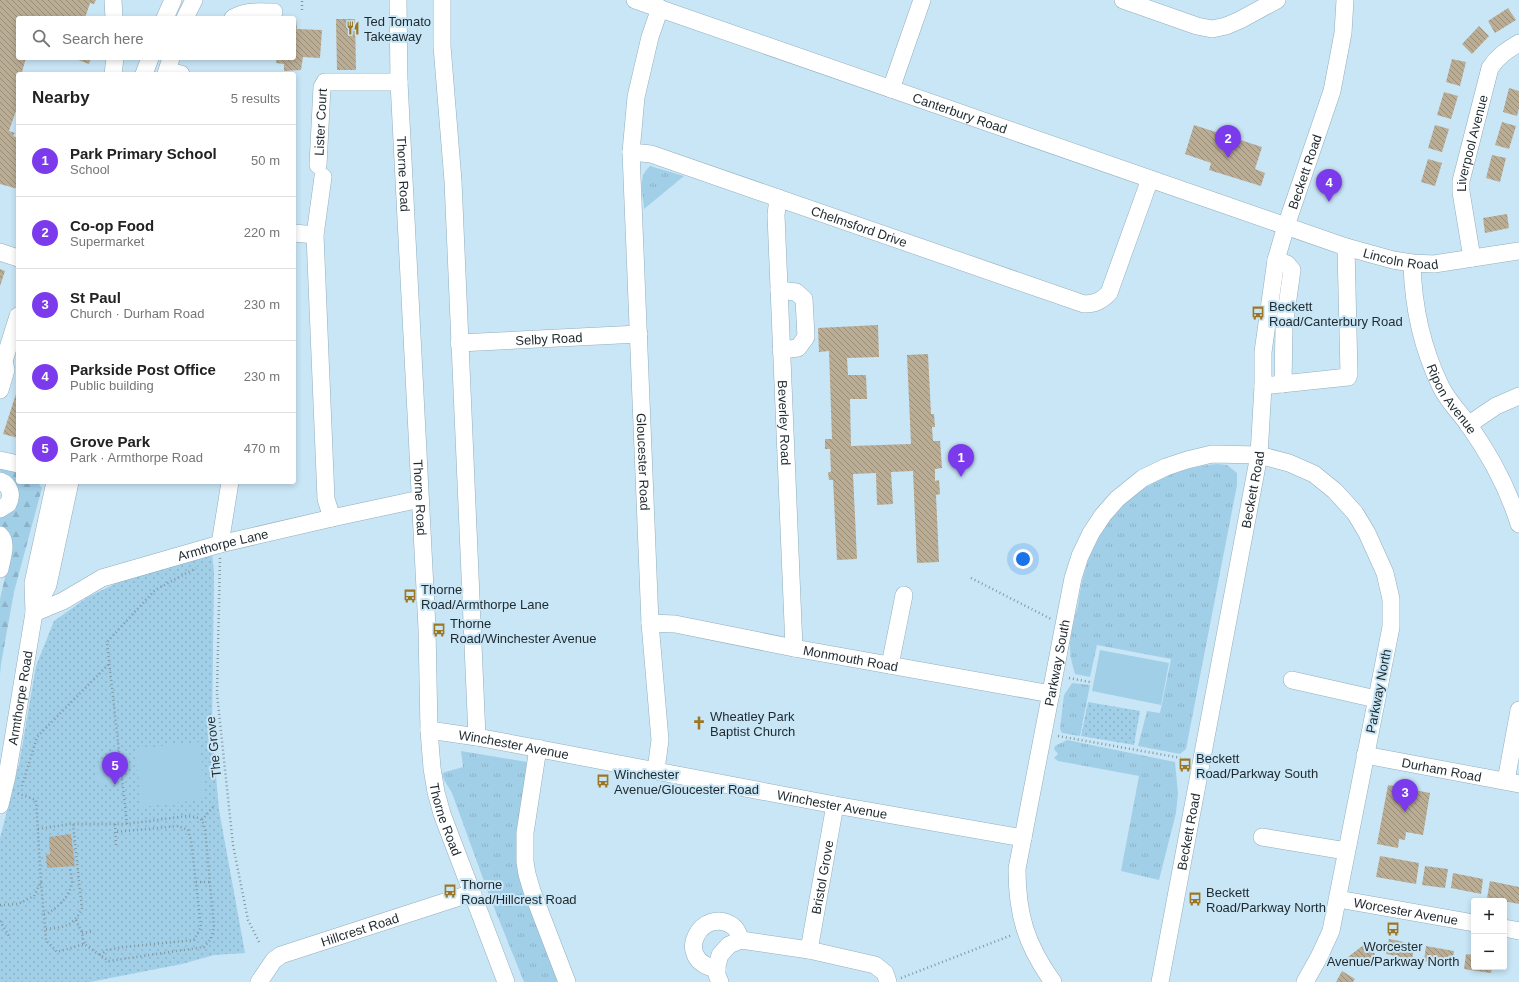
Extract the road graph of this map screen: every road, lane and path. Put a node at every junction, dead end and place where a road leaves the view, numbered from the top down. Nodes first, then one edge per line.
1 (113, 0) edge
2 (173, 0) edge
3 (194, 0) edge
4 (302, 0) edge
5 (398, 0) edge
6 (442, 0) edge
7 (635, 0) edge
8 (922, 0) edge
9 (1123, 0) edge
10 (1277, 0) edge
11 (1345, 0) edge
12 (660, 8) junction
13 (302, 10) dead end
14 (274, 12) dead end
15 (114, 16) edge
16 (166, 16) edge
17 (186, 16) edge
18 (236, 16) edge
19 (1519, 43) edge
20 (115, 60) edge
21 (149, 60) edge
22 (113, 72) edge
23 (145, 72) edge
24 (399, 82) junction
25 (891, 89) junction
26 (631, 152) junction
27 (1150, 178) junction
28 (778, 198) junction
29 (1286, 226) junction
30 (296, 233) edge
31 (315, 235) junction
32 (1346, 247) junction
33 (1519, 250) edge
34 (0, 252) edge
35 (16, 257) edge
36 (1472, 258) junction
37 (1276, 260) junction
38 (1412, 263) junction
39 (779, 290) junction
40 (16, 322) edge
41 (639, 334) junction
42 (459, 343) junction
43 (781, 350) junction
44 (1283, 384) junction
45 (1263, 386) junction
46 (0, 390) edge
47 (1519, 396) edge
48 (1468, 424) junction
49 (1259, 455) junction
50 (0, 460) edge
51 (16, 464) edge
52 (0, 481) edge
53 (55, 484) edge
54 (70, 484) edge
55 (230, 484) edge
56 (420, 499) junction
57 (0, 509) edge
58 (332, 518) junction
59 (1519, 524) edge
60 (2, 536) edge
61 (218, 552) junction
62 (200, 566) dead end
63 (0, 569) edge
64 (971, 578) dead end
65 (904, 595) dead end
66 (34, 614) junction
67 (650, 623) junction
68 (1064, 625) junction
69 (794, 648) junction
70 (109, 664) junction
71 (890, 665) junction
72 (1055, 676) junction
73 (1292, 680) dead end
74 (1090, 682) dead end
75 (1051, 694) junction
76 (1376, 699) junction
77 (1519, 710) edge
78 (429, 730) junction
79 (1044, 734) junction
80 (476, 737) junction
81 (538, 748) junction
82 (1365, 755) junction
83 (1201, 762) junction
84 (656, 770) junction
85 (1513, 782) edge
86 (8, 796) edge
87 (835, 805) junction
88 (214, 806) dead end
89 (202, 820) junction
90 (73, 824) junction
91 (115, 824) junction
92 (127, 824) junction
93 (38, 830) junction
94 (115, 832) junction
95 (1262, 837) dead end
96 (1024, 838) junction
97 (116, 846) dead end
98 (1346, 851) junction
99 (70, 866) dead end
100 (41, 882) junction
101 (196, 882) junction
102 (210, 882) junction
103 (472, 893) junction
104 (1338, 899) junction
105 (0, 905) edge
106 (44, 914) junction
107 (76, 920) junction
108 (0, 921) edge
109 (1471, 922) edge
110 (46, 929) junction
111 (1507, 929) edge
112 (1025, 930) junction
113 (94, 931) dead end
114 (1519, 931) edge
115 (82, 933) junction
116 (9, 936) dead end
117 (741, 940) junction
118 (84, 944) junction
119 (260, 944) dead end
120 (809, 950) junction
121 (100, 955) junction
122 (718, 976) edge
123 (892, 981) edge
124 (259, 982) edge
125 (506, 982) edge
126 (567, 982) edge
127 (1053, 982) edge
128 (1160, 982) edge
129 (1305, 982) edge

1 - 15 street
2 - 16 street
3 - 17 street
4 - 13 path
5 - 24 street, Thorne Road
6 - 42 street
7 - 12 street, Canterbury Road
8 - 25 street
9 - 10 street
11 - 29 street, Beckett Road
12 - 25 street, Canterbury Road
12 - 26 street
14 - 18 street
19 - 36 street, Liverpool Avenue
20 - 22 street
21 - 23 street
24 - 31 street, Lister Court
24 - 56 street, Thorne Road
25 - 27 street, Canterbury Road
26 - 28 street, Chelmsford Drive
26 - 41 street, Gloucester Road
27 - 28 street, Chelmsford Drive
27 - 29 street, Canterbury Road
28 - 39 street, Beverley Road
29 - 32 street, Lincoln Road
29 - 37 street, Beckett Road
30 - 31 street
31 - 58 street
32 - 38 street, Lincoln Road
32 - 44 street
33 - 36 street, Lincoln Road
34 - 35 street
36 - 38 street, Lincoln Road
37 - 44 street
37 - 45 street, Beckett Road
38 - 48 street, Ripon Avenue
39 - 43 street, Beverley Road
39 - 43 street
40 - 46 street
41 - 42 street, Selby Road
41 - 67 street, Gloucester Road
42 - 80 street
43 - 69 street, Beverley Road
44 - 45 street
45 - 49 street, Beckett Road
47 - 48 street
48 - 59 street, Ripon Avenue
49 - 68 street, Parkway South
49 - 76 street, Parkway North
49 - 83 street, Beckett Road
50 - 51 street
52 - 57 street
53 - 66 street, Armthorpe Road
54 - 66 street, Armthorpe Road
55 - 61 street
56 - 58 street, Armthorpe Lane
56 - 78 street, Thorne Road
58 - 61 street, Armthorpe Lane
60 - 63 street
61 - 66 street, Armthorpe Lane
61 - 119 path, The Grove
62 - 70 path
64 - 68 path
65 - 71 street
66 - 86 street, Armthorpe Road
67 - 69 street, Monmouth Road
67 - 84 street, Gloucester Road
68 - 72 street, Parkway South
69 - 71 street, Monmouth Road
70 - 86 path
70 - 92 path
71 - 75 street, Monmouth Road
72 - 74 path
72 - 75 street, Parkway South
73 - 76 street
75 - 79 street, Parkway South
76 - 82 street, Parkway North
77 - 85 street
78 - 80 street, Winchester Avenue
78 - 103 street, Thorne Road
79 - 83 path
79 - 96 street, Parkway South
80 - 81 street, Winchester Avenue
81 - 84 street, Winchester Avenue
81 - 126 street
82 - 85 street, Durham Road
82 - 98 street, Parkway North
83 - 128 street, Beckett Road
84 - 87 street, Winchester Avenue
86 - 93 path
87 - 96 street, Winchester Avenue
87 - 120 street, Bristol Grove
88 - 89 path
89 - 92 path
89 - 102 path
90 - 91 path
90 - 93 path
90 - 107 path
91 - 92 path
91 - 94 path
93 - 100 path
94 - 97 path
94 - 101 path
95 - 98 street
96 - 112 street, Parkway South
98 - 104 street, Parkway North
99 - 106 path
100 - 105 path
100 - 106 path
101 - 102 path
101 - 121 path
102 - 121 path
103 - 124 street, Hillcrest Road
103 - 125 street, Thorne Road
104 - 109 street, Worcester Avenue
104 - 129 street, Parkway North
106 - 110 path
107 - 110 path
107 - 115 path
108 - 116 path
110 - 118 path
111 - 114 street
112 - 123 path
112 - 127 street, Parkway South
113 - 115 path
115 - 118 path
117 - 120 street
117 - 122 street
117 - 122 street
118 - 121 path
120 - 123 street

